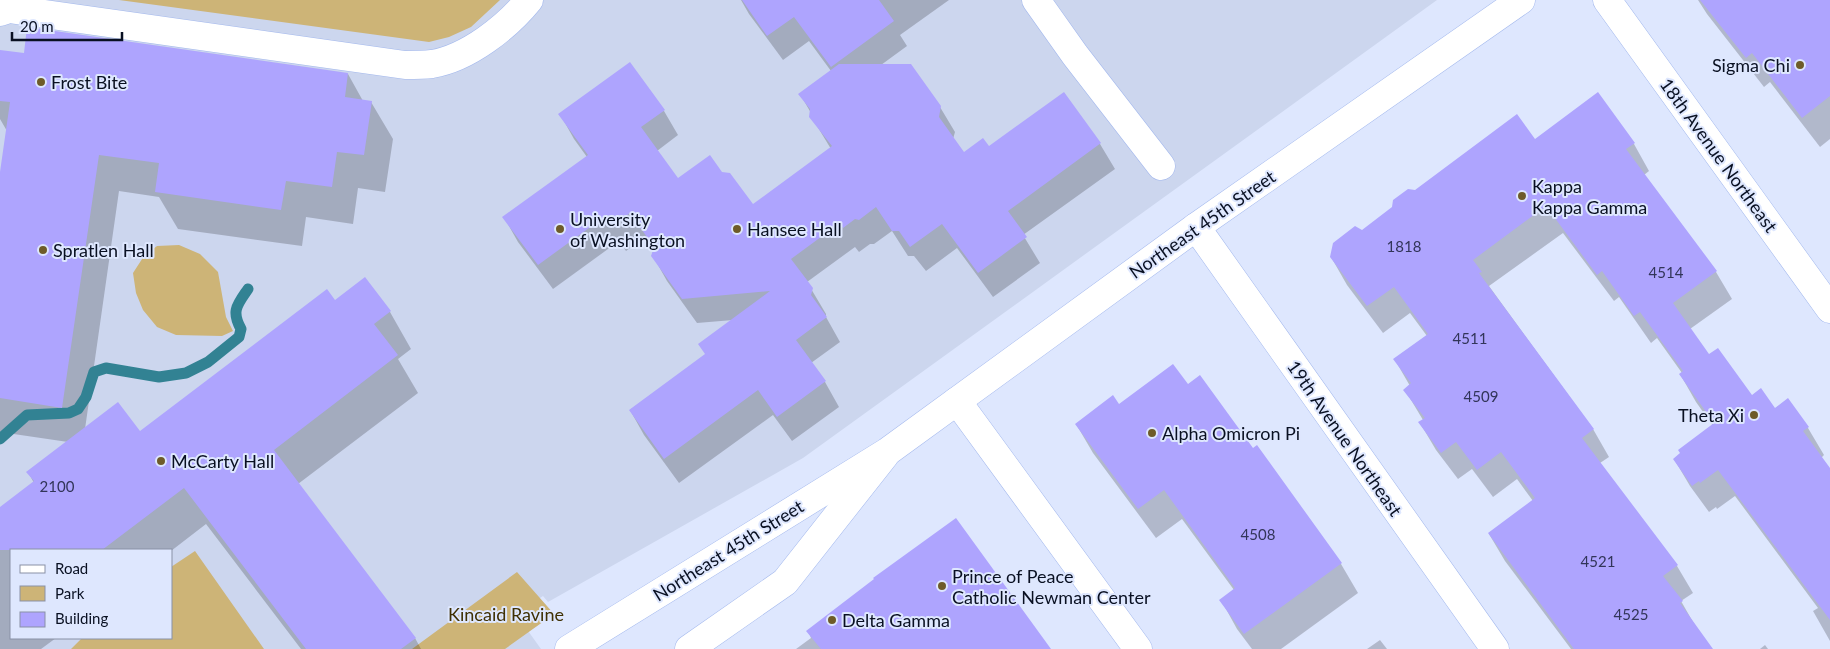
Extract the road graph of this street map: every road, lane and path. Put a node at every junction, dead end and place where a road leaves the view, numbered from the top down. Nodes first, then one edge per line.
1 (529, 0) edge
2 (1036, 0) edge
3 (1521, 0) edge
4 (1607, 0) edge
5 (0, 12) edge
6 (1161, 166) dead end
7 (1196, 227) junction
8 (1830, 309) edge
9 (957, 401) junction
10 (887, 452) junction
11 (569, 649) edge
12 (689, 649) edge
13 (1138, 649) edge
14 (1494, 649) edge

1 - 5 street
2 - 6 street
3 - 7 street, Northeast 45th Street
4 - 8 street, 18th Avenue Northeast
7 - 9 street, Northeast 45th Street
7 - 14 street, 19th Avenue Northeast
9 - 10 street, Northeast 45th Street
9 - 13 street
10 - 11 street, Northeast 45th Street
10 - 12 street, Northeast 45th Street

